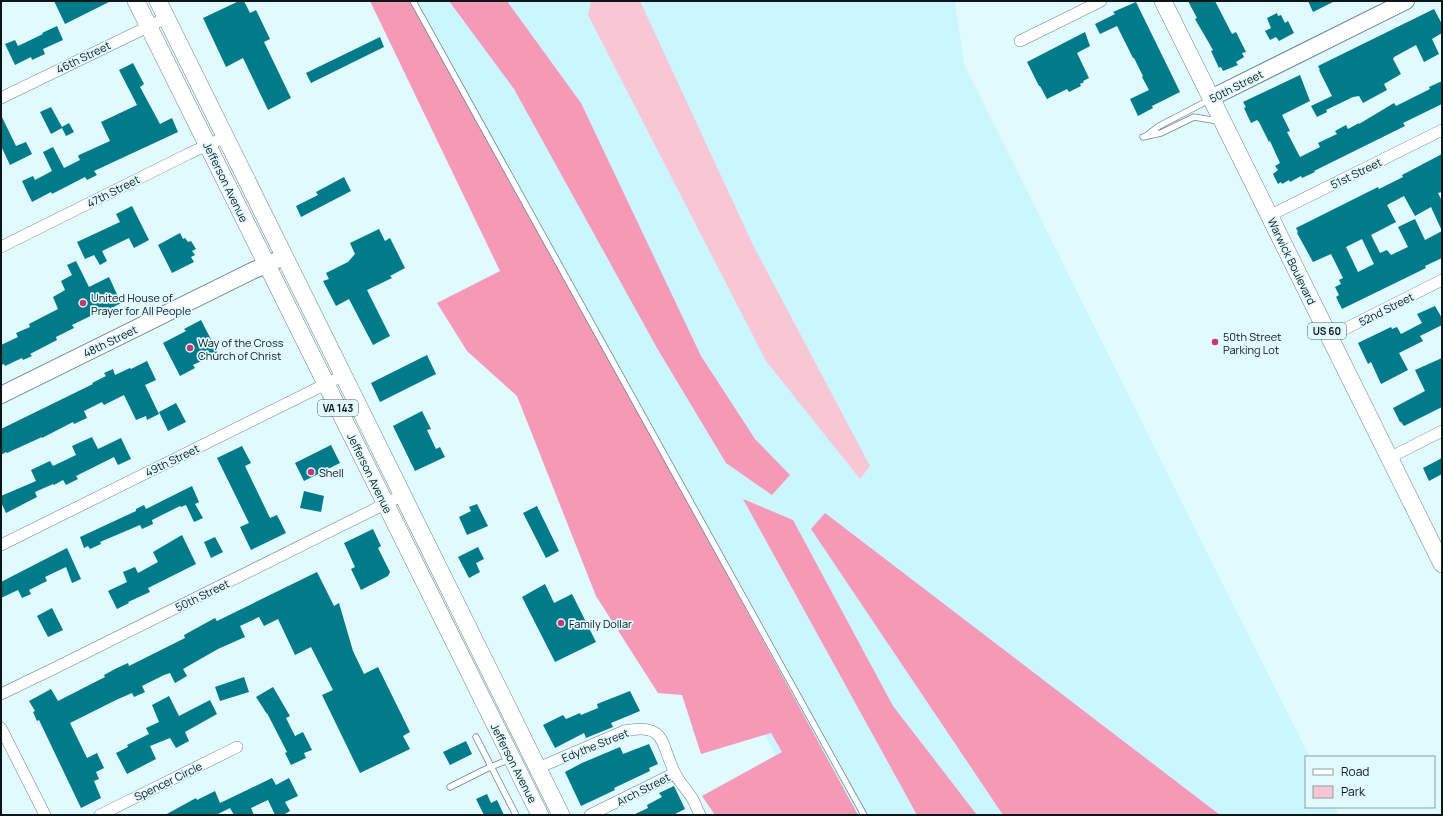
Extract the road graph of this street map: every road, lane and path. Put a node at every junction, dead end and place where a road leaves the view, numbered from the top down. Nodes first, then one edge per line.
1 (136, 1) edge
2 (158, 1) edge
3 (413, 1) edge
4 (1101, 1) edge
5 (1163, 1) edge
6 (1406, 1) edge
7 (166, 18) junction
8 (148, 26) junction
9 (1020, 41) dead end
10 (1, 98) edge
11 (1211, 98) junction
12 (1223, 122) junction
13 (1442, 130) edge
14 (225, 137) junction
15 (207, 145) junction
16 (1269, 216) junction
17 (1, 247) edge
18 (284, 257) junction
19 (267, 264) junction
20 (1442, 280) edge
21 (1329, 337) junction
22 (344, 375) junction
23 (326, 384) junction
24 (1, 395) edge
25 (1442, 431) edge
26 (1389, 458) junction
27 (403, 495) junction
28 (385, 504) junction
29 (1, 544) edge
30 (1442, 564) edge
31 (1, 694) edge
32 (494, 702) junction
33 (1, 728) edge
34 (476, 737) dead end
35 (237, 747) dead end
36 (512, 758) junction
37 (491, 767) junction
38 (538, 768) junction
39 (675, 773) junction
40 (450, 787) dead end
41 (45, 815) edge
42 (100, 815) edge
43 (516, 815) edge
44 (540, 815) edge
45 (561, 815) edge
46 (590, 815) edge
47 (700, 815) edge
48 (864, 815) edge

1 - 8 main road, Jefferson Avenue / VA 143
2 - 7 main road, Jefferson Avenue / VA 143
3 - 48 lane
4 - 9 street
5 - 11 main road, Warwick Boulevard / US 60
6 - 11 street, 50th Street
7 - 8 street, 46th Street
7 - 14 main road, Jefferson Avenue / VA 143
8 - 10 street, 46th Street
8 - 15 main road, Jefferson Avenue / VA 143
11 - 12 main road, Warwick Boulevard / US 60
11 - 12 lane, 50th Street
12 - 16 main road, Warwick Boulevard / US 60
13 - 16 street, 51st Street
14 - 15 street, 47th Street
14 - 18 main road, Jefferson Avenue / VA 143
15 - 17 street, 47th Street
15 - 19 main road, Jefferson Avenue / VA 143
16 - 21 main road, Warwick Boulevard / US 60
18 - 19 street, 48th Street
18 - 22 main road, Jefferson Avenue / VA 143
19 - 23 main road, Jefferson Avenue / VA 143
19 - 24 street, 48th Street
20 - 21 street, 52nd Street
21 - 26 main road, Warwick Boulevard / US 60
22 - 23 street, 49th Street
22 - 27 main road, Jefferson Avenue / VA 143
23 - 28 main road, Jefferson Avenue / VA 143
23 - 29 street, 49th Street
25 - 26 street
26 - 30 main road, Warwick Boulevard / US 60
27 - 28 street, 50th Street
27 - 32 main road, Jefferson Avenue / VA 143
28 - 31 street, 50th Street
28 - 32 main road, Jefferson Avenue / VA 143
32 - 36 main road, Jefferson Avenue / VA 143
32 - 38 main road, Jefferson Avenue / VA 143
33 - 41 street
34 - 37 lane
35 - 42 street, Spencer Circle
36 - 37 lane
36 - 44 main road, Jefferson Avenue / VA 143
37 - 40 lane
37 - 43 lane
38 - 39 street, Edythe Street
38 - 45 main road, Jefferson Avenue / VA 143
39 - 46 street, Arch Street
39 - 47 street, Edythe Street

